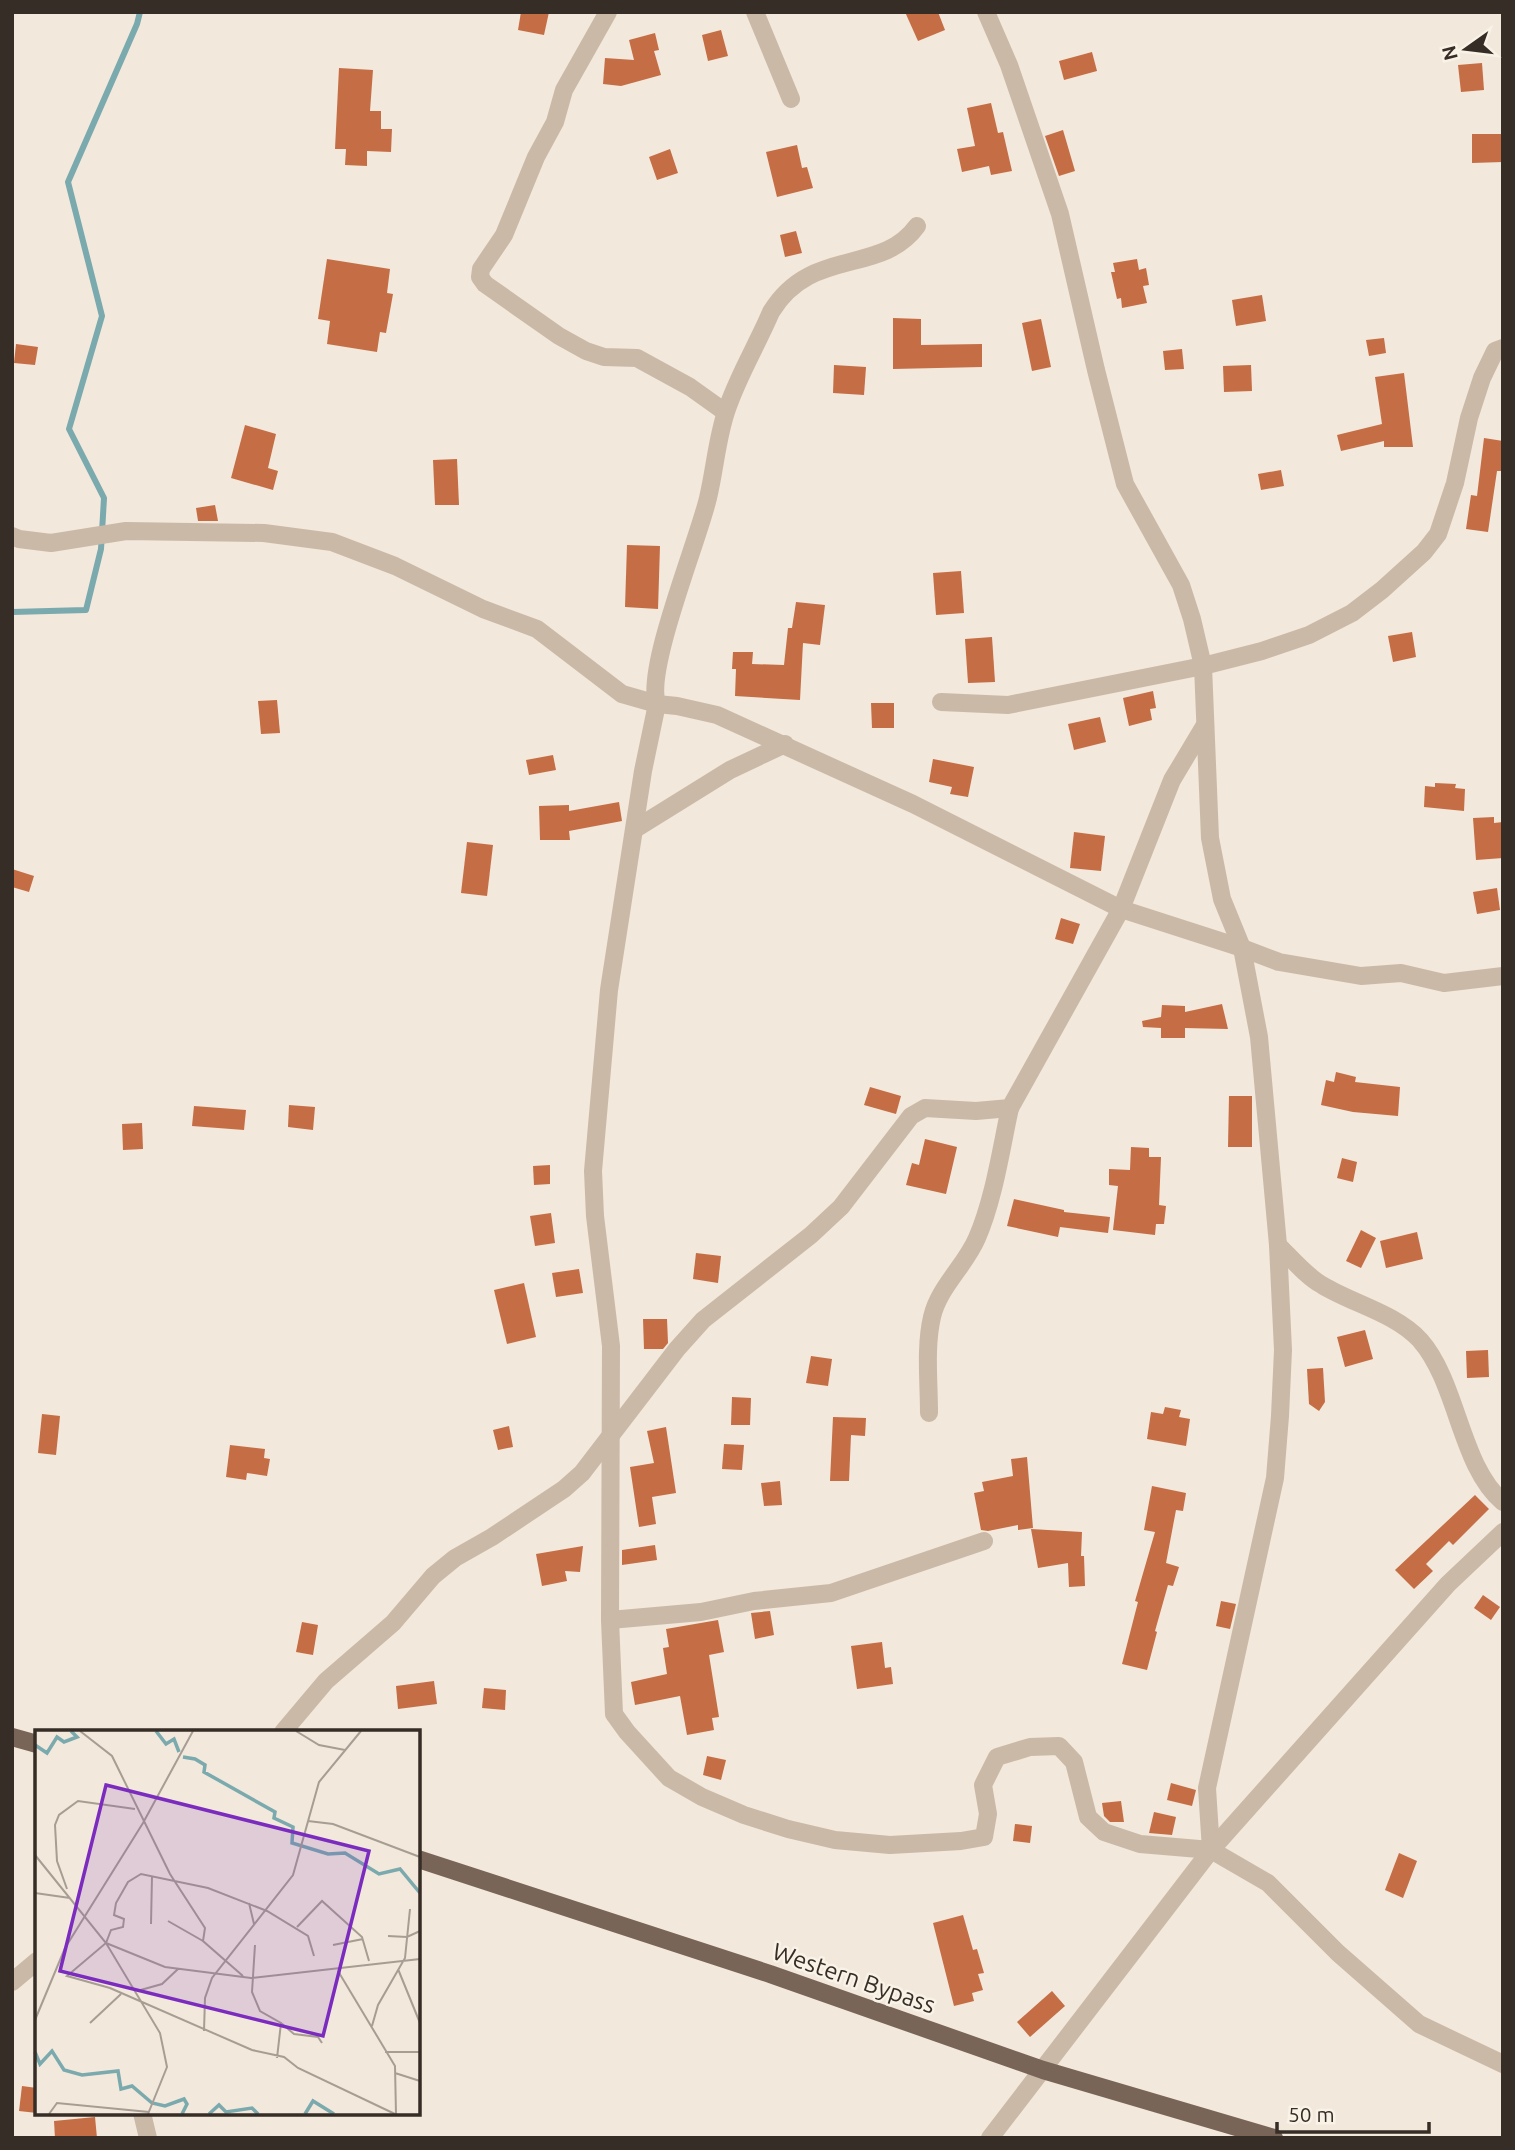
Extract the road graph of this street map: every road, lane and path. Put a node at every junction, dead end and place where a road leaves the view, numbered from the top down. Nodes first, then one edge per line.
1 (608, 12) edge
2 (755, 12) edge
3 (987, 13) edge
4 (791, 99) dead end
5 (917, 226) dead end
6 (1500, 346) edge
7 (725, 412) junction
8 (12, 536) edge
9 (1203, 666) junction
10 (941, 702) dead end
11 (657, 704) junction
12 (1205, 725) junction
13 (785, 744) junction
14 (635, 829) junction
15 (1121, 909) junction
16 (1242, 948) junction
17 (1503, 976) edge
18 (1010, 1108) junction
19 (1278, 1245) junction
20 (929, 1413) dead end
21 (609, 1440) junction
22 (1503, 1502) edge
23 (1503, 1532) edge
24 (984, 1541) dead end
25 (610, 1620) junction
26 (285, 1730) edge
27 (12, 1737) edge
28 (35, 1743) edge
29 (1211, 1850) junction
30 (420, 1860) edge
31 (35, 1963) edge
32 (12, 1982) edge
33 (1503, 2064) edge
34 (1043, 2070) junction
35 (142, 2115) edge
36 (148, 2138) edge
37 (990, 2138) edge
38 (1274, 2138) edge

1 - 7 street
2 - 4 street
3 - 9 street
5 - 7 street
6 - 9 street
7 - 11 street
8 - 11 street
9 - 10 street
9 - 12 street
11 - 13 street
11 - 14 street
12 - 15 street
12 - 16 street
13 - 14 street
13 - 15 street
14 - 21 street
15 - 16 street
15 - 18 street
16 - 17 street
16 - 19 street
18 - 20 street
18 - 21 street
19 - 22 street
19 - 29 street
21 - 25 street
21 - 26 street
23 - 29 street
24 - 25 street
25 - 29 street
27 - 28 main road
29 - 33 street
29 - 34 street
30 - 34 main road, Western Bypass
31 - 32 street
34 - 37 street
34 - 38 main road, Western Bypass
35 - 36 street

